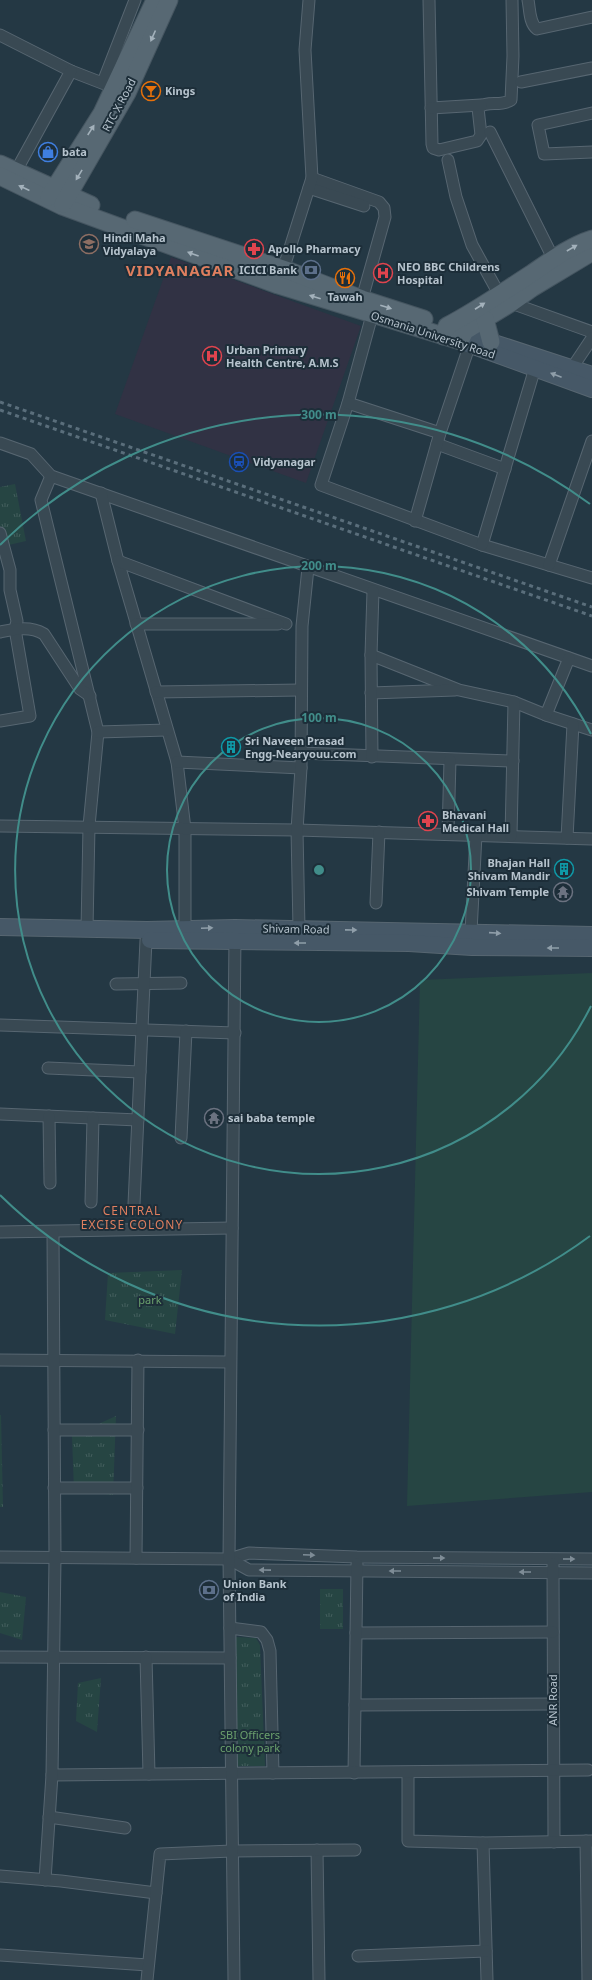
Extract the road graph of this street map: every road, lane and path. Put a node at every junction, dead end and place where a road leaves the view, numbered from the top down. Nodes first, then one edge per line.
1 (135, 0) edge
2 (156, 0) edge
3 (169, 0) edge
4 (309, 0) edge
5 (429, 0) edge
6 (512, 0) edge
7 (528, 0) edge
8 (592, 17) edge
9 (0, 35) edge
10 (592, 68) edge
11 (71, 71) junction
12 (521, 82) dead end
13 (109, 85) junction
14 (480, 105) junction
15 (431, 108) junction
16 (592, 113) edge
17 (490, 132) dead end
18 (592, 152) edge
19 (448, 160) dead end
20 (0, 164) edge
21 (16, 171) junction
22 (0, 176) edge
23 (310, 183) junction
24 (58, 197) junction
25 (364, 206) dead end
26 (592, 239) edge
27 (592, 252) edge
28 (553, 258) junction
29 (283, 270) junction
30 (505, 298) junction
31 (362, 299) junction
32 (372, 315) junction
33 (485, 319) junction
34 (445, 331) junction
35 (592, 332) edge
36 (467, 338) junction
37 (592, 338) edge
38 (491, 342) junction
39 (535, 368) junction
40 (572, 368) junction
41 (592, 375) edge
42 (592, 389) edge
43 (348, 403) junction
44 (438, 439) junction
45 (592, 441) edge
46 (0, 443) edge
47 (505, 469) junction
48 (51, 476) junction
49 (101, 493) junction
50 (415, 521) junction
51 (0, 533) edge
52 (482, 545) junction
53 (118, 561) junction
54 (549, 565) junction
55 (308, 568) junction
56 (592, 578) edge
57 (373, 591) junction
58 (136, 624) junction
59 (286, 624) junction
60 (302, 626) junction
61 (15, 629) junction
62 (0, 632) edge
63 (371, 655) junction
64 (569, 658) junction
65 (592, 666) edge
66 (300, 690) junction
67 (459, 690) junction
68 (156, 692) junction
69 (371, 693) junction
70 (90, 696) junction
71 (514, 702) junction
72 (546, 715) junction
73 (0, 721) edge
74 (573, 724) junction
75 (167, 730) junction
76 (592, 730) edge
77 (98, 732) junction
78 (300, 753) junction
79 (372, 757) junction
80 (450, 760) junction
81 (513, 761) junction
82 (177, 762) junction
83 (301, 768) junction
84 (0, 826) edge
85 (89, 826) junction
86 (185, 829) junction
87 (297, 830) junction
88 (378, 832) junction
89 (448, 834) junction
90 (476, 835) junction
91 (511, 836) junction
92 (566, 838) junction
93 (592, 839) edge
94 (376, 903) dead end
95 (0, 928) edge
96 (87, 929) junction
97 (185, 929) junction
98 (299, 929) junction
99 (471, 932) junction
100 (235, 935) junction
101 (592, 935) edge
102 (0, 937) edge
103 (146, 940) junction
104 (592, 948) edge
105 (145, 983) junction
106 (181, 983) dead end
107 (116, 984) dead end
108 (0, 1025) edge
109 (142, 1030) junction
110 (186, 1031) junction
111 (235, 1033) junction
112 (48, 1068) dead end
113 (140, 1072) junction
114 (0, 1114) edge
115 (49, 1116) junction
116 (93, 1118) junction
117 (138, 1120) junction
118 (181, 1138) dead end
119 (50, 1182) dead end
120 (91, 1202) dead end
121 (134, 1204) dead end
122 (232, 1228) junction
123 (0, 1232) edge
124 (53, 1233) junction
125 (0, 1360) edge
126 (138, 1360) junction
127 (53, 1361) junction
128 (230, 1362) junction
129 (54, 1430) junction
130 (138, 1430) junction
131 (54, 1488) junction
132 (137, 1488) junction
133 (0, 1557) edge
134 (357, 1557) junction
135 (55, 1558) junction
136 (136, 1558) junction
137 (552, 1558) junction
138 (230, 1559) junction
139 (592, 1559) edge
140 (357, 1571) junction
141 (553, 1572) junction
142 (592, 1573) edge
143 (230, 1628) junction
144 (553, 1632) junction
145 (356, 1633) junction
146 (0, 1657) edge
147 (53, 1657) junction
148 (146, 1657) junction
149 (230, 1658) junction
150 (553, 1704) junction
151 (355, 1705) junction
152 (588, 1770) dead end
153 (554, 1771) junction
154 (230, 1773) junction
155 (273, 1773) junction
156 (149, 1774) junction
157 (354, 1774) junction
158 (408, 1774) junction
159 (52, 1775) junction
160 (49, 1817) junction
161 (125, 1828) dead end
162 (589, 1841) edge
163 (554, 1842) junction
164 (483, 1843) junction
165 (317, 1850) junction
166 (355, 1850) dead end
167 (232, 1851) junction
168 (0, 1876) edge
169 (45, 1880) junction
170 (156, 1893) junction
171 (590, 1917) edge
172 (486, 1951) junction
173 (0, 1955) edge
174 (358, 1956) dead end
175 (148, 1965) junction
176 (147, 1980) edge
177 (234, 1980) edge
178 (319, 1980) edge
179 (487, 1980) edge
180 (588, 1980) edge

1 - 13 street
2 - 13 main road, RTC X Road
3 -> 24 main road, RTC X Road
4 - 23 street
5 - 15 street
6 - 14 street
7 - 8 street
9 - 11 street
10 - 12 street
11 - 13 street
11 - 21 street
24 -> 13 main road, RTC X Road
14 - 15 street
14 - 15 street
16 - 18 street
17 - 28 street
19 - 30 street
20 - 21 main road
21 - 24 main road
24 -> 22 main road
23 - 25 street
23 - 29 street
23 - 31 street
24 - 29 main road, Osmania University Road
32 -> 24 main road, Osmania University Road
28 -> 26 main road
27 - 30 main road
28 - 30 main road
29 - 31 main road, Osmania University Road
30 - 33 main road
34 -> 30 main road
30 - 35 street
31 -> 34 main road, Osmania University Road
32 - 34 main road, Osmania University Road
32 - 43 street
33 - 36 main road
33 - 38 main road
34 - 36 main road, Osmania University Road
36 - 38 main road, Osmania University Road
36 - 39 main road, Osmania University Road
36 - 44 street
37 - 40 street
38 - 40 main road, Osmania University Road
42 -> 39 main road, Osmania University Road
39 - 47 street
40 - 41 main road, Osmania University Road
43 - 44 street
43 - 50 street
44 - 47 street
44 - 50 street
45 - 54 street
46 - 48 street
47 - 52 street
48 - 49 street
48 - 70 street
49 - 53 street
49 - 55 street
50 - 52 street
51 - 61 street
52 - 54 street
53 - 58 street
53 - 59 street
54 - 56 street
55 - 57 street
55 - 60 street
57 - 63 street
57 - 64 street
58 - 59 street
58 - 68 street
59 - 60 street
60 - 66 street
61 - 62 street
61 - 70 street
61 - 73 street
63 - 67 street
63 - 69 street
64 - 65 street
64 - 72 street
66 - 68 street
66 - 78 street
67 - 69 street
67 - 71 street
68 - 75 street
69 - 79 street
70 - 77 street
71 - 72 street
71 - 81 street
72 - 74 street
74 - 76 street
74 - 92 street
75 - 77 street
75 - 82 street
77 - 85 street
78 - 79 street
78 - 83 street
79 - 80 street
80 - 81 street
80 - 89 street
81 - 91 street
82 - 83 street
82 - 86 street
83 - 87 street
84 - 85 street
85 - 86 street
85 - 96 street
86 - 87 street
86 - 97 street
87 - 88 street
87 - 98 street
88 - 89 street
88 - 94 street
89 - 90 street
90 - 91 street
90 - 99 street
91 - 92 street
92 - 93 street
95 - 96 main road, Shivam Road
96 - 97 main road, Shivam Road
97 -> 100 main road, Shivam Road
98 -> 99 main road, Shivam Road
98 - 100 main road, Shivam Road
99 -> 101 main road, Shivam Road
100 - 103 main road, Shivam Road
104 -> 100 main road, Shivam Road
100 - 111 street
102 - 103 main road, Shivam Road
103 - 105 street
105 - 106 street
105 - 107 street
105 - 109 street
108 - 109 street
109 - 110 street
109 - 113 street
110 - 111 street
110 - 118 street
111 - 122 street
112 - 113 street
113 - 117 street
114 - 115 street
115 - 116 street
115 - 119 street
116 - 117 street
116 - 120 street
117 - 121 street
122 - 124 street
122 - 128 street
123 - 124 street
124 - 127 street
125 - 127 street
126 - 127 street
126 - 128 street
126 - 130 street
127 - 129 street
128 - 138 street
129 - 130 street
129 - 131 street
130 - 132 street
131 - 132 street
131 - 135 street
132 - 136 street
133 - 135 street
134 -> 137 street
138 -> 134 street
134 - 140 street
135 - 136 street
135 - 147 street
136 - 138 street
137 -> 139 street
137 - 141 street, ANR Road
140 -> 138 street
138 - 143 street
141 -> 140 street
140 - 145 street
141 - 142 street
141 - 144 street, ANR Road
143 - 149 street
143 - 155 street
144 - 145 street
144 - 150 street, ANR Road
145 - 151 street
146 - 147 street
147 - 148 street
147 - 159 street
148 - 149 street
148 - 156 street
149 - 154 street
150 - 151 street
150 - 153 street, ANR Road
151 - 157 street
152 - 153 street
153 - 158 street
153 - 163 street, ANR Road
154 - 155 street
154 - 156 street
154 - 167 street
155 - 157 street
156 - 159 street
157 - 158 street
158 - 164 street
159 - 160 street
160 - 161 street
160 - 169 street
162 - 163 street
162 - 171 street
163 - 164 street
164 - 172 street
165 - 166 street
165 - 167 street
165 - 178 street
167 - 170 street
167 - 177 street
168 - 169 street
169 - 170 street
170 - 175 street
171 - 180 street
172 - 174 street
172 - 179 street
173 - 175 street
175 - 176 street

